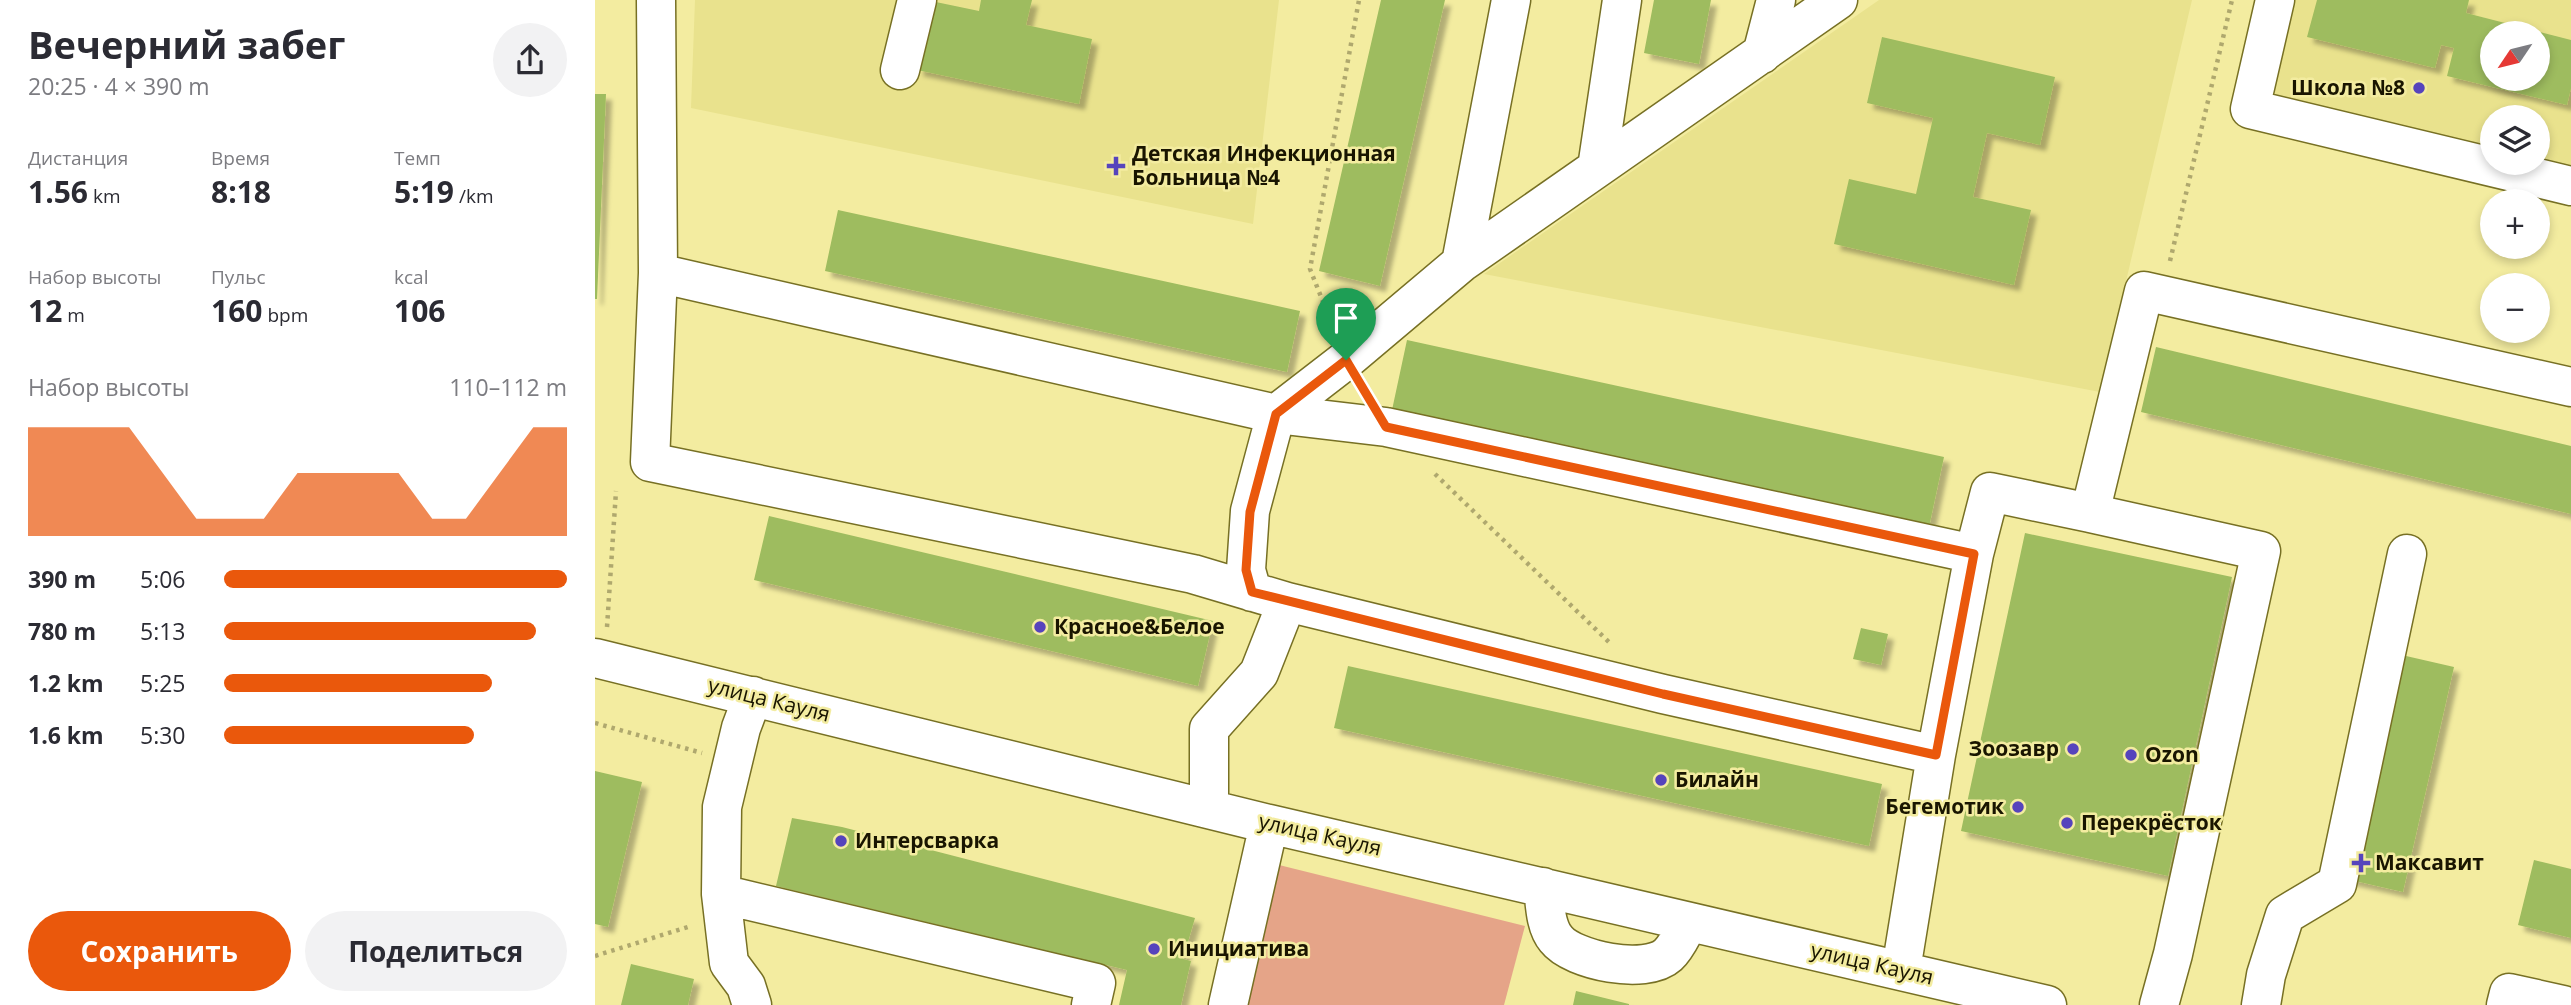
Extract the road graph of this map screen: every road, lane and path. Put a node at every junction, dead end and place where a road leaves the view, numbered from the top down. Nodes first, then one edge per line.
1 (656, 0) edge
2 (916, 0) edge
3 (1359, 0) edge
4 (1511, 0) edge
5 (1622, 0) edge
6 (1776, 0) edge
7 (1838, 0) edge
8 (2232, 0) edge
9 (2275, 0) edge
10 (1762, 54) junction
11 (900, 70) dead end
12 (1597, 168) junction
13 (2571, 186) edge
14 (1461, 263) junction
15 (658, 273) junction
16 (2162, 295) junction
17 (1346, 360) junction
18 (2571, 387) edge
19 (1276, 414) junction
20 (1426, 465) dead end
21 (616, 491) dead end
22 (2089, 513) junction
23 (1974, 554) junction
24 (2407, 554) dead end
25 (1270, 597) junction
26 (1614, 646) dead end
27 (601, 659) edge
28 (753, 696) junction
29 (595, 723) edge
30 (1936, 755) junction
31 (733, 761) junction
32 (1209, 808) junction
33 (1269, 824) junction
34 (1543, 887) junction
35 (723, 905) junction
36 (1689, 922) junction
37 (595, 956) edge
38 (1901, 970) junction
39 (752, 1005) edge
40 (1091, 1005) edge
41 (1228, 1005) edge
42 (2047, 1005) edge
43 (2159, 1005) edge
44 (2261, 1005) edge
45 (2506, 1005) edge
46 (2563, 1005) edge

1 - 15 street
2 - 11 street
3 - 17 path
4 - 14 street
5 - 12 street
6 - 10 street
7 - 10 street
8 - 16 path
9 - 13 street
10 - 12 street
12 - 14 street
14 - 17 street
15 - 19 street
15 - 25 street
16 - 18 street
16 - 22 street
17 - 19 street
19 - 23 street
19 - 25 street
20 - 26 path
21 - 27 path
22 - 23 street
22 - 43 street
23 - 30 street
24 - 44 street
25 - 30 street
25 - 32 street
27 - 28 street, улица Кауля
28 - 31 street
28 - 32 street, улица Кауля
29 - 31 path
30 - 38 street
31 - 35 street
32 - 33 street, улица Кауля
33 - 34 street, улица Кауля
33 - 41 street
34 - 36 street, улица Кауля
34 - 36 street
35 - 37 path
35 - 39 street
35 - 40 street
36 - 38 street, улица Кауля
38 - 42 street, улица Кауля
45 - 46 street

